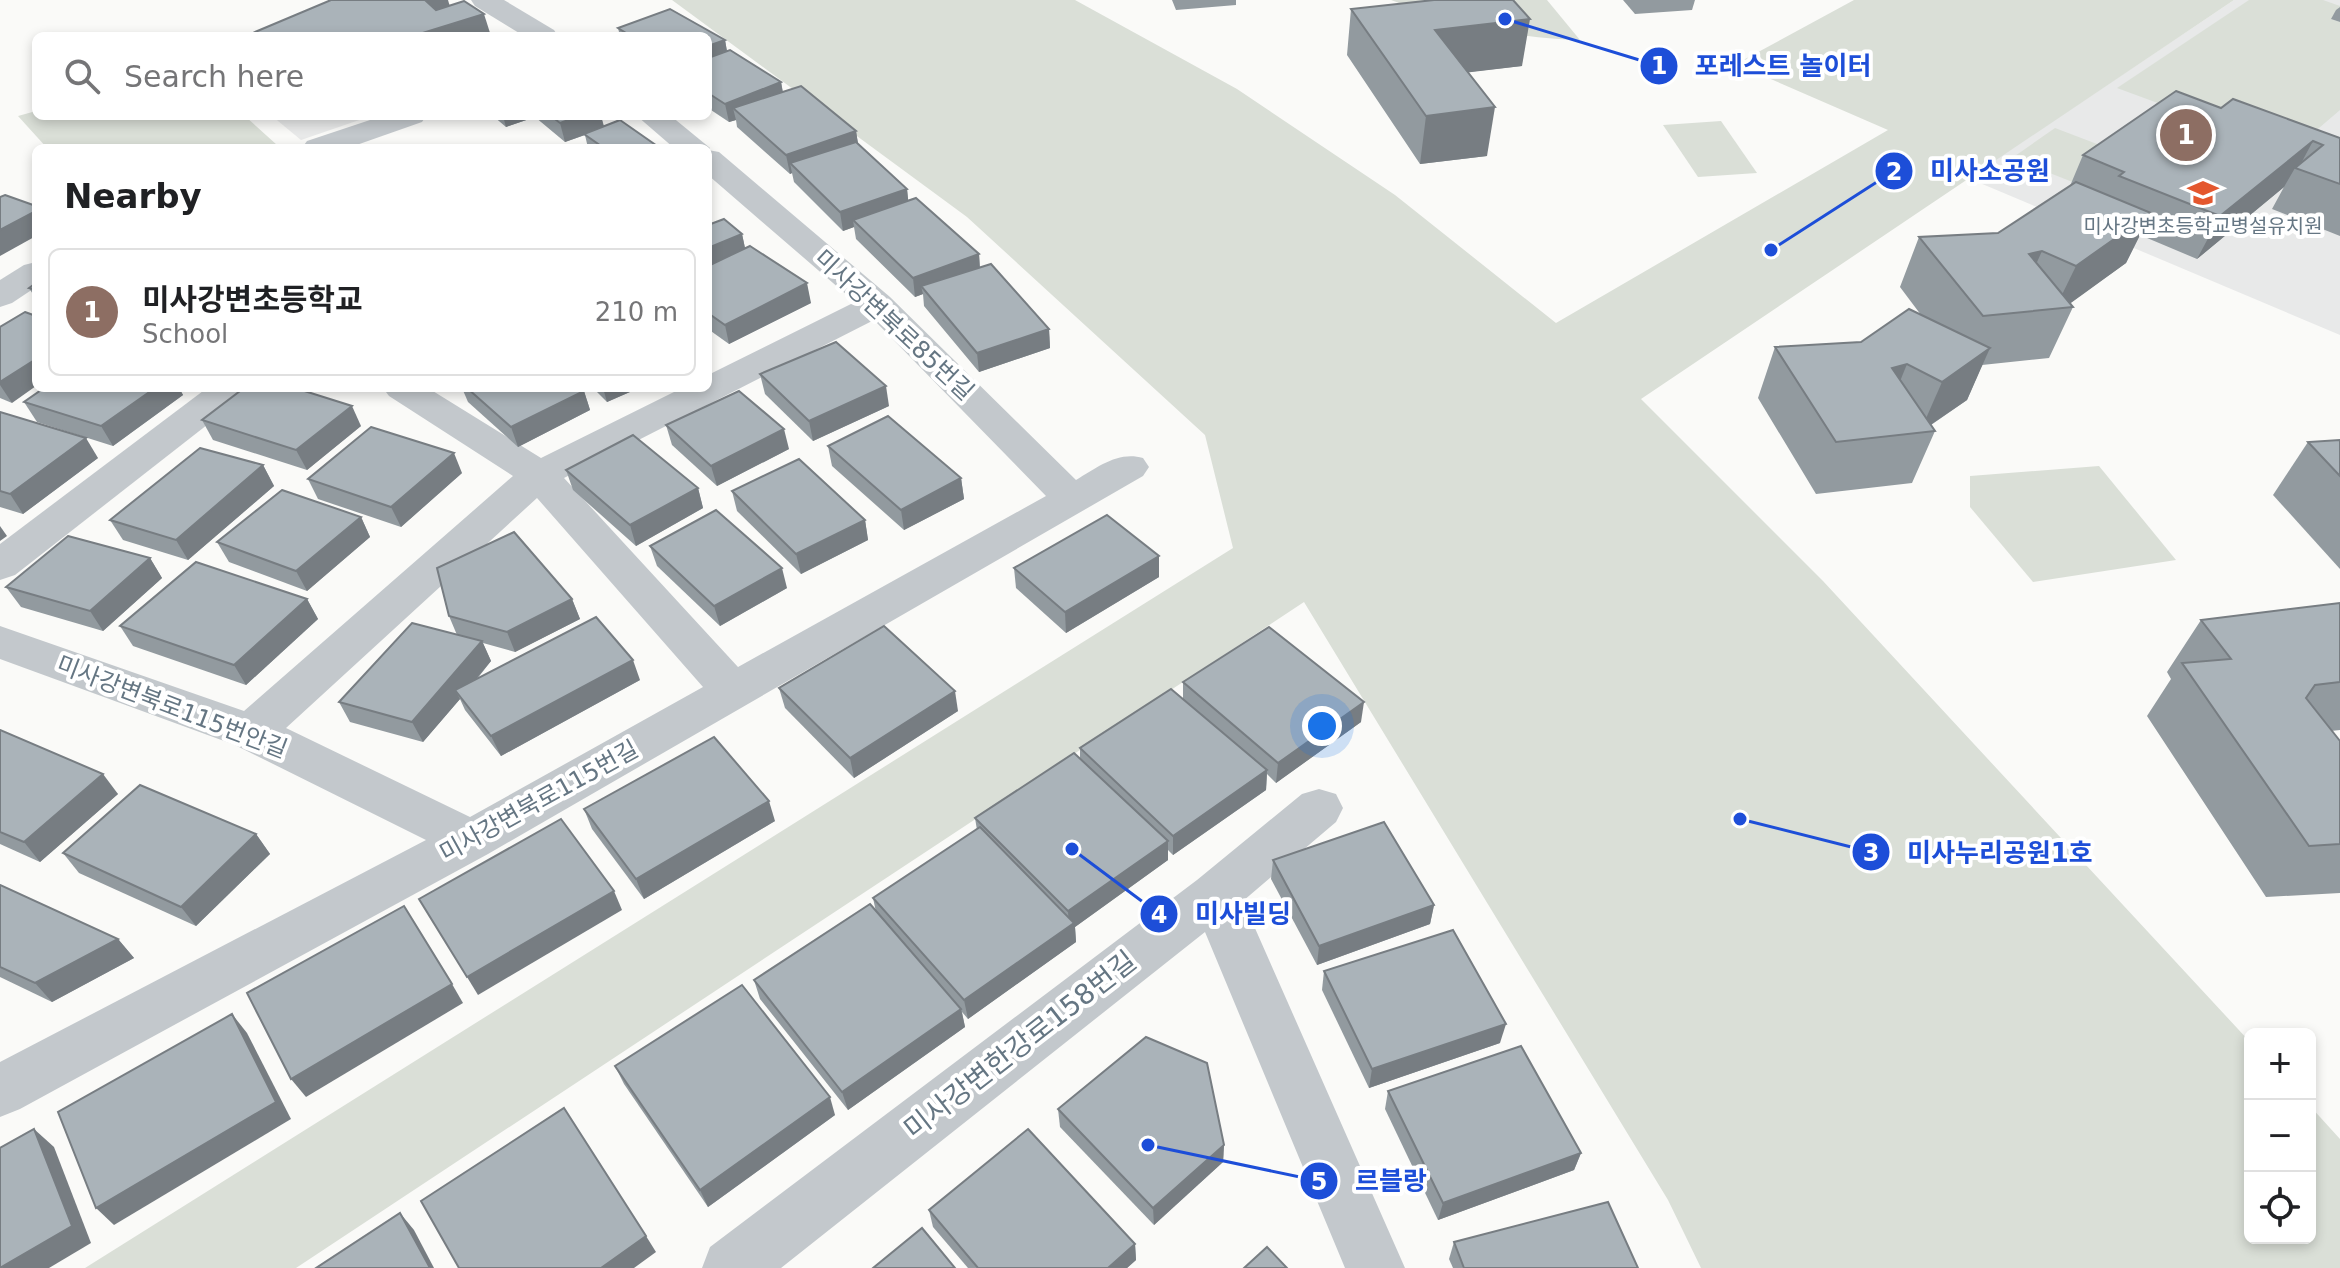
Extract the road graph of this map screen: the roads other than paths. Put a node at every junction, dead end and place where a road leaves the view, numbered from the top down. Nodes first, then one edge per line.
1 (485, 0) edge
2 (537, 32) edge
3 (399, 120) edge
4 (657, 120) edge
5 (330, 144) edge
6 (686, 144) edge
7 (712, 165) edge
8 (32, 275) edge
9 (0, 296) edge
10 (878, 304) junction
11 (712, 388) edge
12 (226, 392) edge
13 (408, 392) edge
14 (704, 392) edge
15 (1129, 467) dead end
16 (539, 475) junction
17 (1072, 499) junction
18 (0, 565) edge
19 (0, 642) edge
20 (734, 692) junction
21 (251, 732) junction
22 (1319, 808) dead end
23 (471, 840) junction
24 (1215, 895) junction
25 (12, 1073) edge
26 (732, 1268) edge
27 (1375, 1268) edge

1 - 2 street
3 - 5 street
4 - 6 street, 미사강변북로85번길
7 - 10 street, 미사강변북로85번길
8 - 9 street
10 - 11 street
10 - 17 street, 미사강변북로85번길
12 - 18 street
13 - 16 street
14 - 16 street
15 - 17 street, 미사강변북로115번길
16 - 20 street
16 - 21 street
17 - 20 street, 미사강변북로115번길
19 - 21 street, 미사강변북로115번안길
20 - 23 street, 미사강변북로115번길
21 - 23 street, 미사강변북로115번안길
22 - 24 street, 미사강변한강로158번길
23 - 25 street, 미사강변북로115번길
24 - 26 street, 미사강변한강로158번길
24 - 27 street

